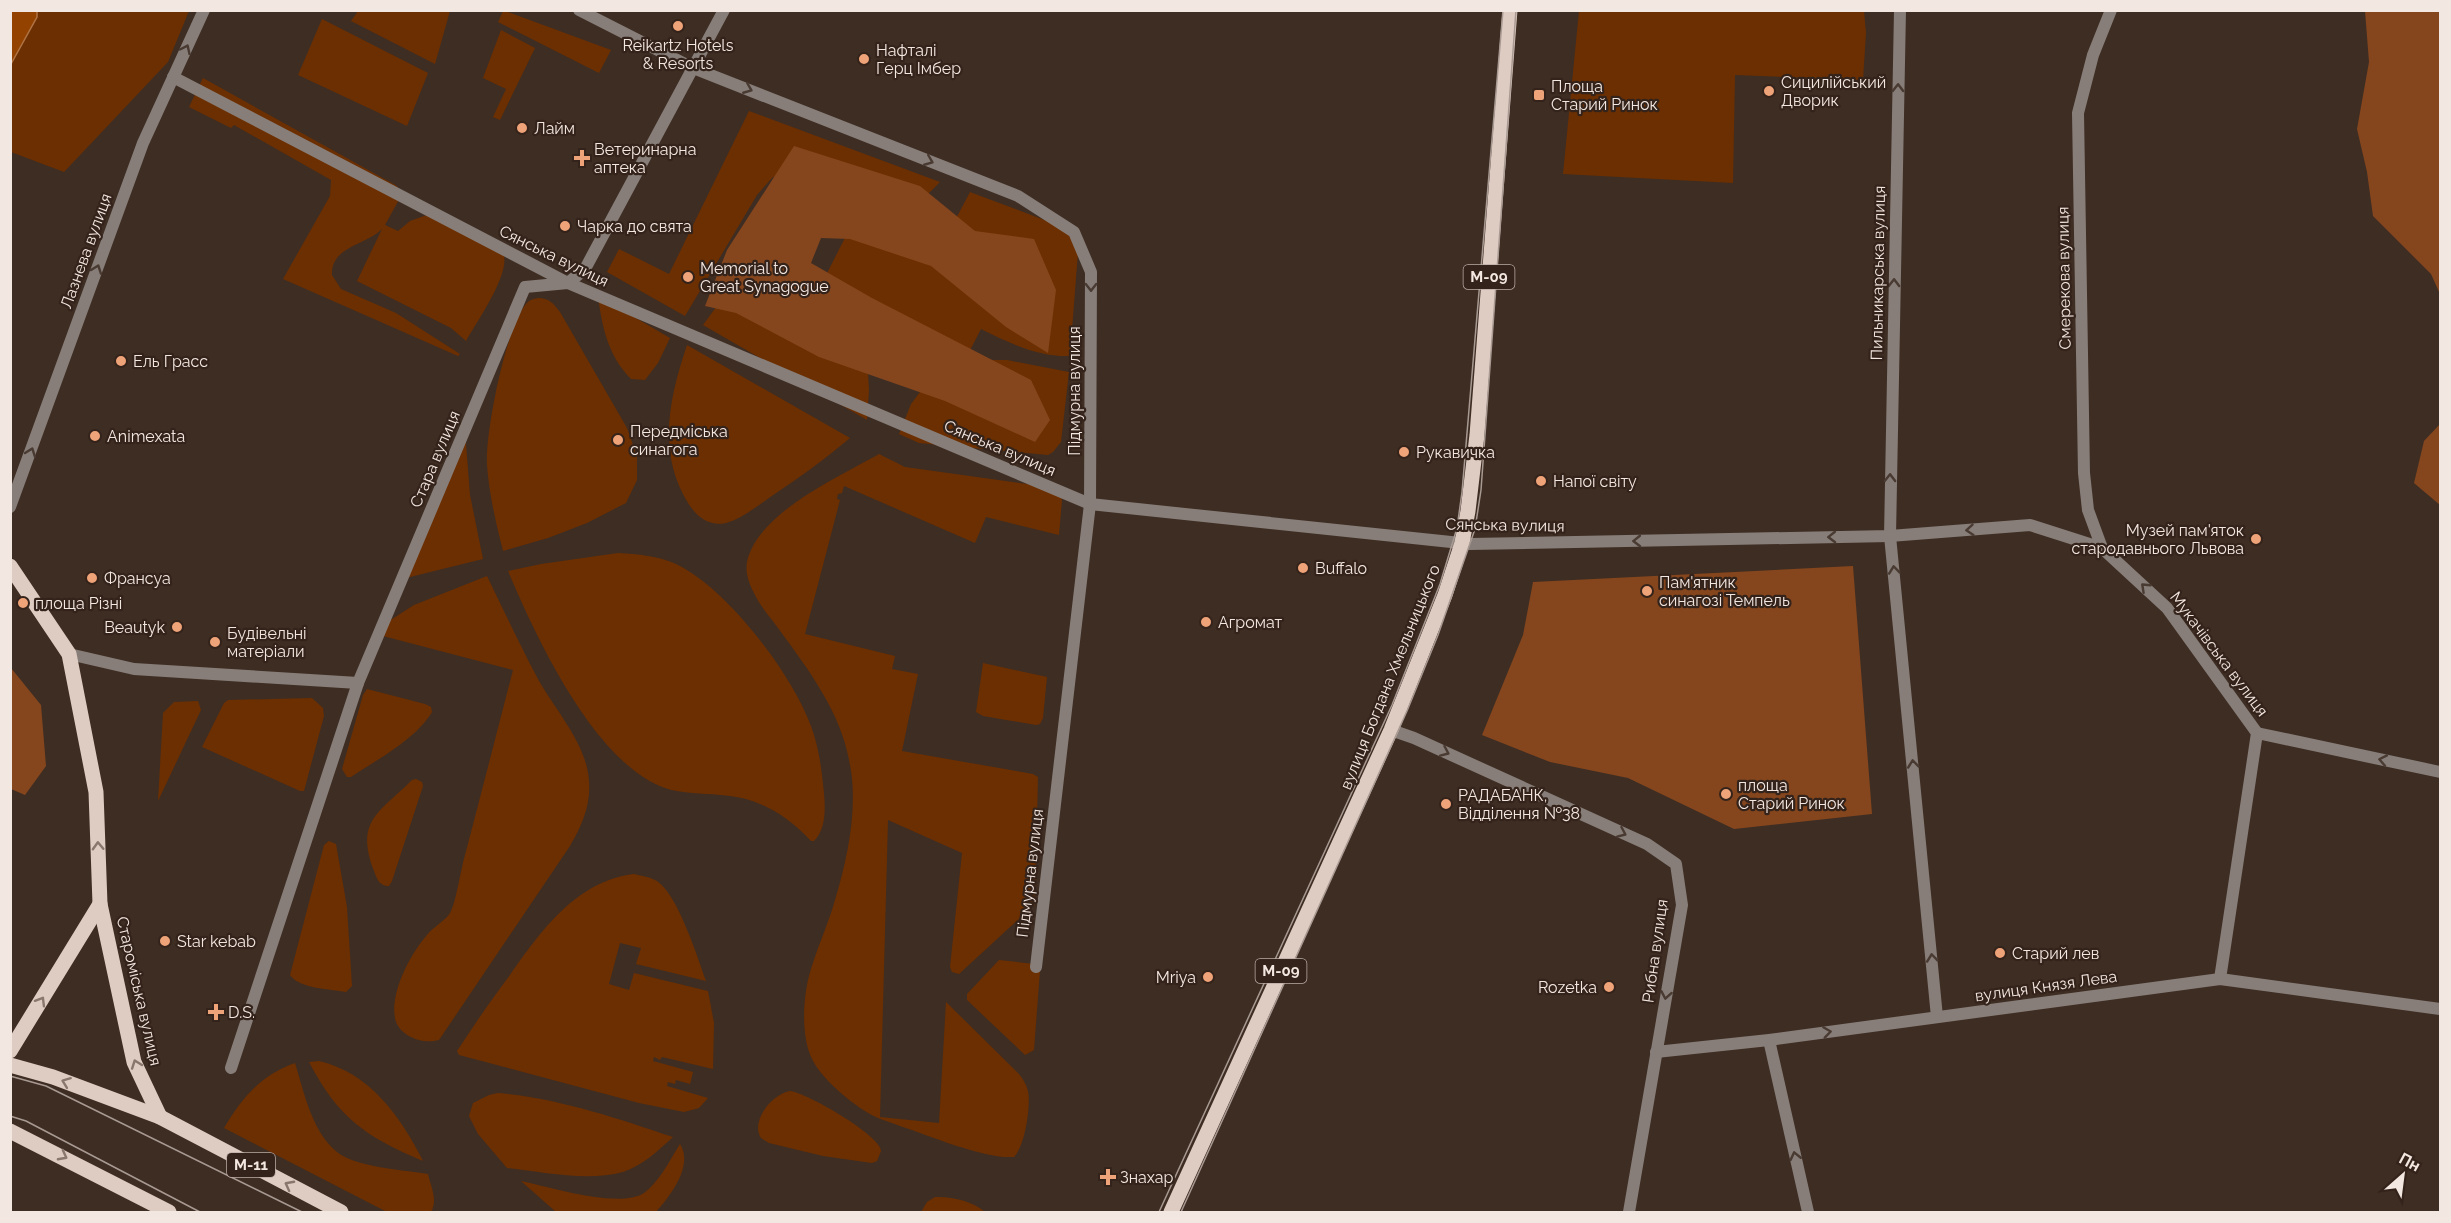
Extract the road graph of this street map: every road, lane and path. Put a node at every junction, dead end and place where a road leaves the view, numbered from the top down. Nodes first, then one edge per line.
1 (204, 10) edge
2 (579, 10) edge
3 (724, 10) edge
4 (1510, 10) edge
5 (2112, 10) edge
6 (1900, 11) edge
7 (693, 68) junction
8 (173, 77) junction
9 (568, 283) junction
10 (1090, 504) junction
11 (10, 507) edge
12 (1890, 536) junction
13 (1462, 543) junction
14 (2102, 548) junction
15 (10, 566) edge
16 (69, 654) junction
17 (358, 683) junction
18 (1391, 730) junction
19 (2258, 733) junction
20 (2440, 772) edge
21 (100, 904) junction
22 (1036, 967) dead end
23 (2220, 979) junction
24 (2440, 1009) edge
25 (1937, 1017) junction
26 (1769, 1040) junction
27 (10, 1051) edge
28 (1656, 1052) junction
29 (10, 1065) edge
30 (231, 1068) dead end
31 (160, 1117) junction
32 (10, 1131) edge
33 (170, 1212) edge
34 (341, 1212) edge
35 (1171, 1212) edge
36 (1629, 1212) edge
37 (1809, 1212) edge

8 -> 1 street, Лазнева вулиця
2 - 7 street, Підмурна вулиця
3 - 7 street
4 - 13 main road, вулиця Богдана Хмельницького / М-09
5 - 14 street, Смерекова вулиця
12 -> 6 street, Пильникарська вулиця
7 - 9 street
7 -> 10 street, Підмурна вулиця
8 - 9 street, Сянська вулиця
11 -> 8 street, Лазнева вулиця
9 - 10 street, Сянська вулиця
9 - 17 street, Стара вулиця
10 - 13 street, Сянська вулиця
10 - 22 street, Підмурна вулиця
12 -> 13 street, Сянська вулиця
14 -> 12 street, Мукачівська вулиця
25 -> 12 street
13 - 18 main road, вулиця Богдана Хмельницького / М-09
19 -> 14 street, Мукачівська вулиця
15 - 16 main road
16 - 17 street
21 -> 16 main road, Староміська вулиця
17 - 30 street, Стара вулиця
18 -> 28 street, Рибна вулиця
18 - 35 main road, вулиця Богдана Хмельницького / М-09
20 -> 19 street
19 - 23 street, Мукачівська вулиця
27 -> 21 main road, Староміська вулиця
31 -> 21 main road, Староміська вулиця
23 - 24 street, вулиця Князя Лева
23 - 25 street, вулиця Князя Лева
26 -> 25 street, вулиця Князя Лева
26 - 28 street, вулиця Князя Лева
37 -> 26 street
28 - 36 street, Рибна вулиця
31 -> 29 main road, М-11
34 -> 31 main road, М-11
32 -> 33 main road

